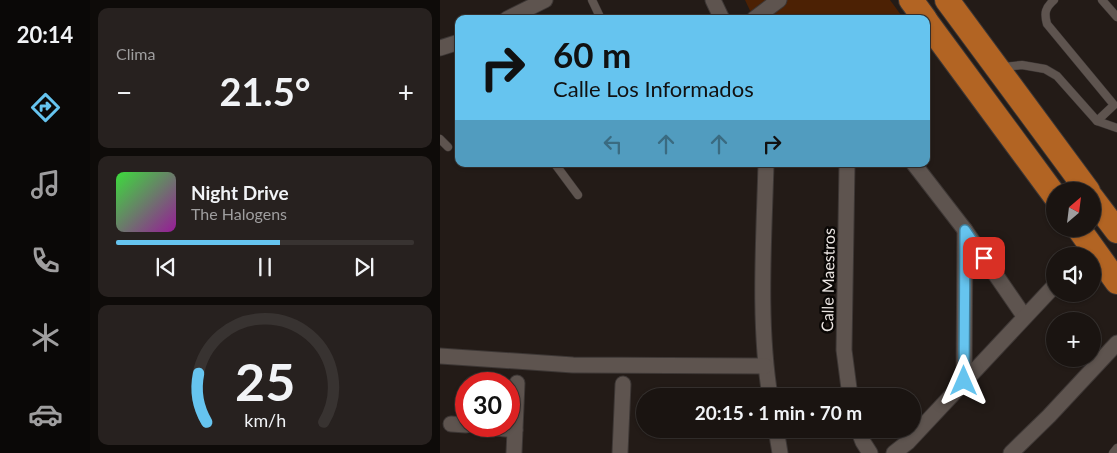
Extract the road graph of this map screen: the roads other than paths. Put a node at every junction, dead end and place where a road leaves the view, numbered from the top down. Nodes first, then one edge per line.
1 (545, 0) edge
2 (592, 0) edge
3 (713, 0) edge
4 (779, 0) edge
5 (911, 0) edge
6 (947, 0) edge
7 (1054, 0) edge
8 (1102, 0) edge
9 (515, 15) edge
10 (599, 15) edge
11 (720, 15) edge
12 (759, 15) edge
13 (922, 15) edge
14 (1117, 17) edge
15 (930, 25) edge
16 (455, 43) edge
17 (440, 48) edge
18 (997, 68) junction
19 (1098, 121) junction
20 (1117, 128) edge
21 (440, 139) edge
22 (448, 147) dead end
23 (557, 167) edge
24 (766, 167) edge
25 (847, 167) edge
26 (916, 167) edge
27 (1081, 182) edge
28 (1046, 184) edge
29 (578, 195) dead end
30 (1101, 210) edge
31 (965, 230) junction
32 (1117, 231) edge
33 (1085, 244) edge
34 (1117, 282) edge
35 (1046, 294) edge
36 (1024, 316) junction
37 (1117, 342) edge
38 (440, 356) edge
39 (765, 366) junction
40 (964, 381) junction
41 (623, 384) dead end
42 (769, 388) edge
43 (849, 388) edge
44 (515, 437) edge
45 (778, 438) edge
46 (861, 438) edge
47 (1117, 448) edge
48 (514, 453) edge
49 (620, 453) edge
50 (780, 453) edge
51 (870, 453) edge
52 (894, 453) edge
53 (1011, 453) edge
54 (1114, 453) edge

1 - 9 street
2 - 10 lane
3 - 11 street
4 - 12 street
5 - 13 main road
6 - 18 main road
7 - 19 lane
8 - 14 lane
15 - 28 main road
16 - 17 street
18 - 19 lane
18 - 27 main road
19 - 20 lane
21 - 22 lane
23 - 29 lane
24 - 39 street
25 - 43 street, Calle Maestros
26 - 31 street
30 - 32 main road
31 - 36 street
31 - 40 street
33 - 34 main road
35 - 36 street
36 - 40 street
37 - 53 street
38 - 39 street
39 - 42 street
40 - 52 street
41 - 49 street
44 - 48 street
45 - 50 street
46 - 51 street
47 - 54 lane

